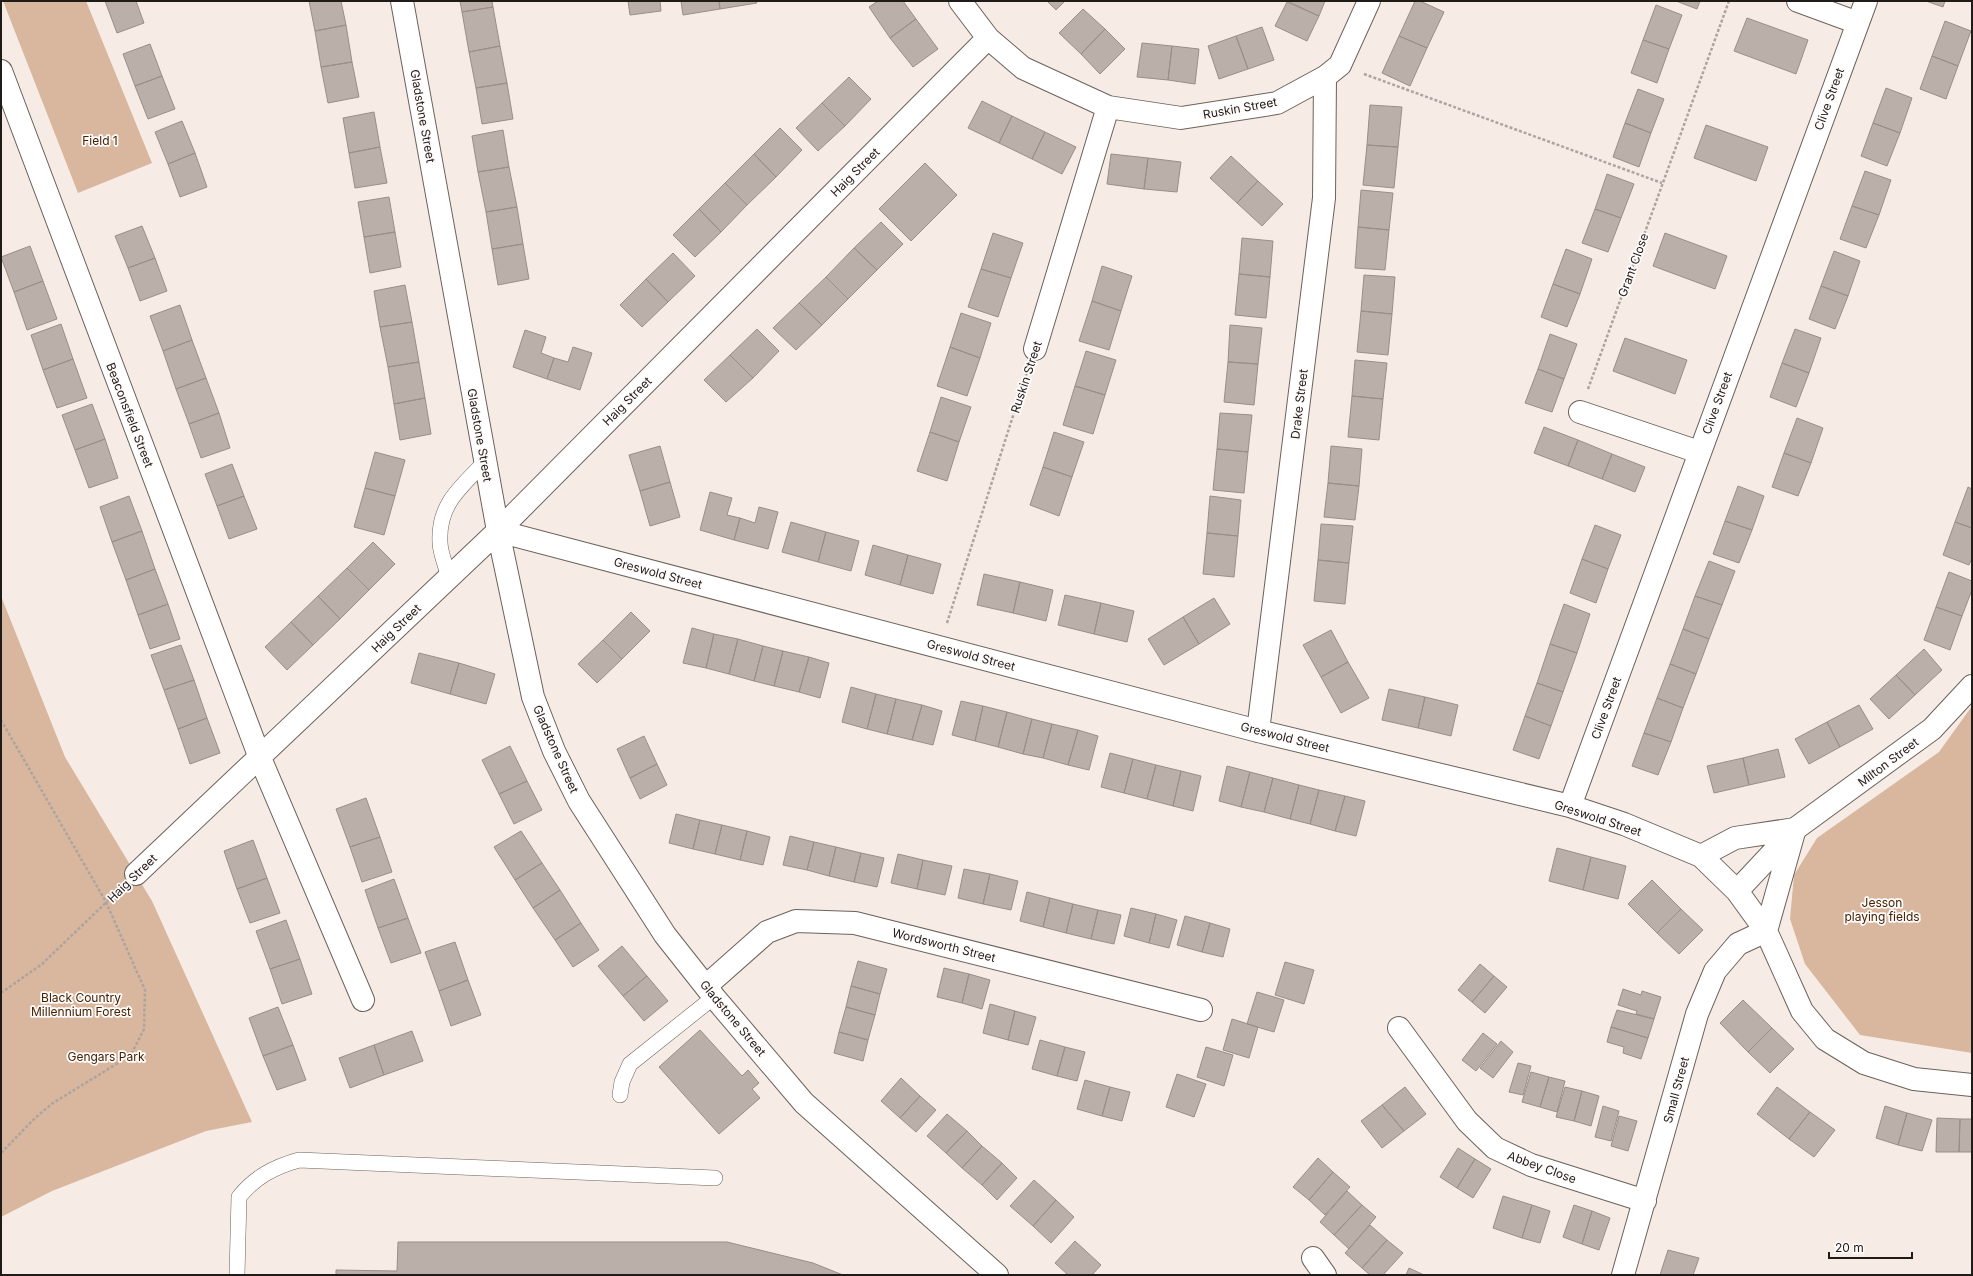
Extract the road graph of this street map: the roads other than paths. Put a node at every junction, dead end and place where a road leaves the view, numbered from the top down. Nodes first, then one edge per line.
1 (402, 1) edge
2 (960, 1) edge
3 (1369, 1) edge
4 (1798, 1) edge
5 (1866, 1) edge
6 (1858, 23) junction
7 (988, 38) junction
8 (1, 71) edge
9 (1332, 71) junction
10 (1108, 107) junction
11 (1035, 349) road end
12 (1580, 412) road end
13 (1699, 452) junction
14 (485, 462) junction
15 (498, 531) junction
16 (449, 578) junction
17 (1972, 686) edge
18 (1258, 731) junction
19 (260, 758) junction
20 (1570, 806) junction
21 (1795, 829) junction
22 (1700, 856) junction
23 (136, 874) road end
24 (1737, 891) junction
25 (1766, 931) junction
26 (710, 992) junction
27 (363, 1000) dead end
28 (1200, 1010) dead end
29 (1399, 1028) dead end
30 (1972, 1085) edge
31 (620, 1095) dead end
32 (715, 1178) dead end
33 (1645, 1201) junction
34 (237, 1275) edge
35 (997, 1275) edge
36 (1623, 1275) edge

1 - 14 street, Gladstone Street
2 - 7 street, Ruskin Street
3 - 9 street
4 - 6 street
5 - 6 street, Clive Street
6 - 13 street, Clive Street
7 - 10 street, Ruskin Street
7 - 15 street, Haig Street
8 - 19 street, Beaconsfield Street
9 - 10 street, Ruskin Street
9 - 18 street, Drake Street
10 - 11 street, Ruskin Street
12 - 13 street
13 - 20 street, Clive Street
14 - 15 street, Gladstone Street
14 - 16 lane
15 - 16 street, Haig Street
15 - 18 street, Greswold Street
15 - 26 street, Gladstone Street
16 - 19 street, Haig Street
17 - 21 street, Milton Street
18 - 20 street, Greswold Street
19 - 23 street, Haig Street
19 - 27 street
20 - 22 street, Greswold Street
21 - 22 street, Milton Street
21 - 24 street, Milton Street
21 - 25 street
22 - 24 street, Greswold Street
24 - 25 street, Greswold Street
25 - 30 street, Greswold Street
25 - 33 street, Small Street
26 - 28 street, Wordsworth Street
26 - 31 lane
26 - 35 street, Gladstone Street
29 - 33 street, Abbey Close
32 - 34 lane
33 - 36 street, Small Street

